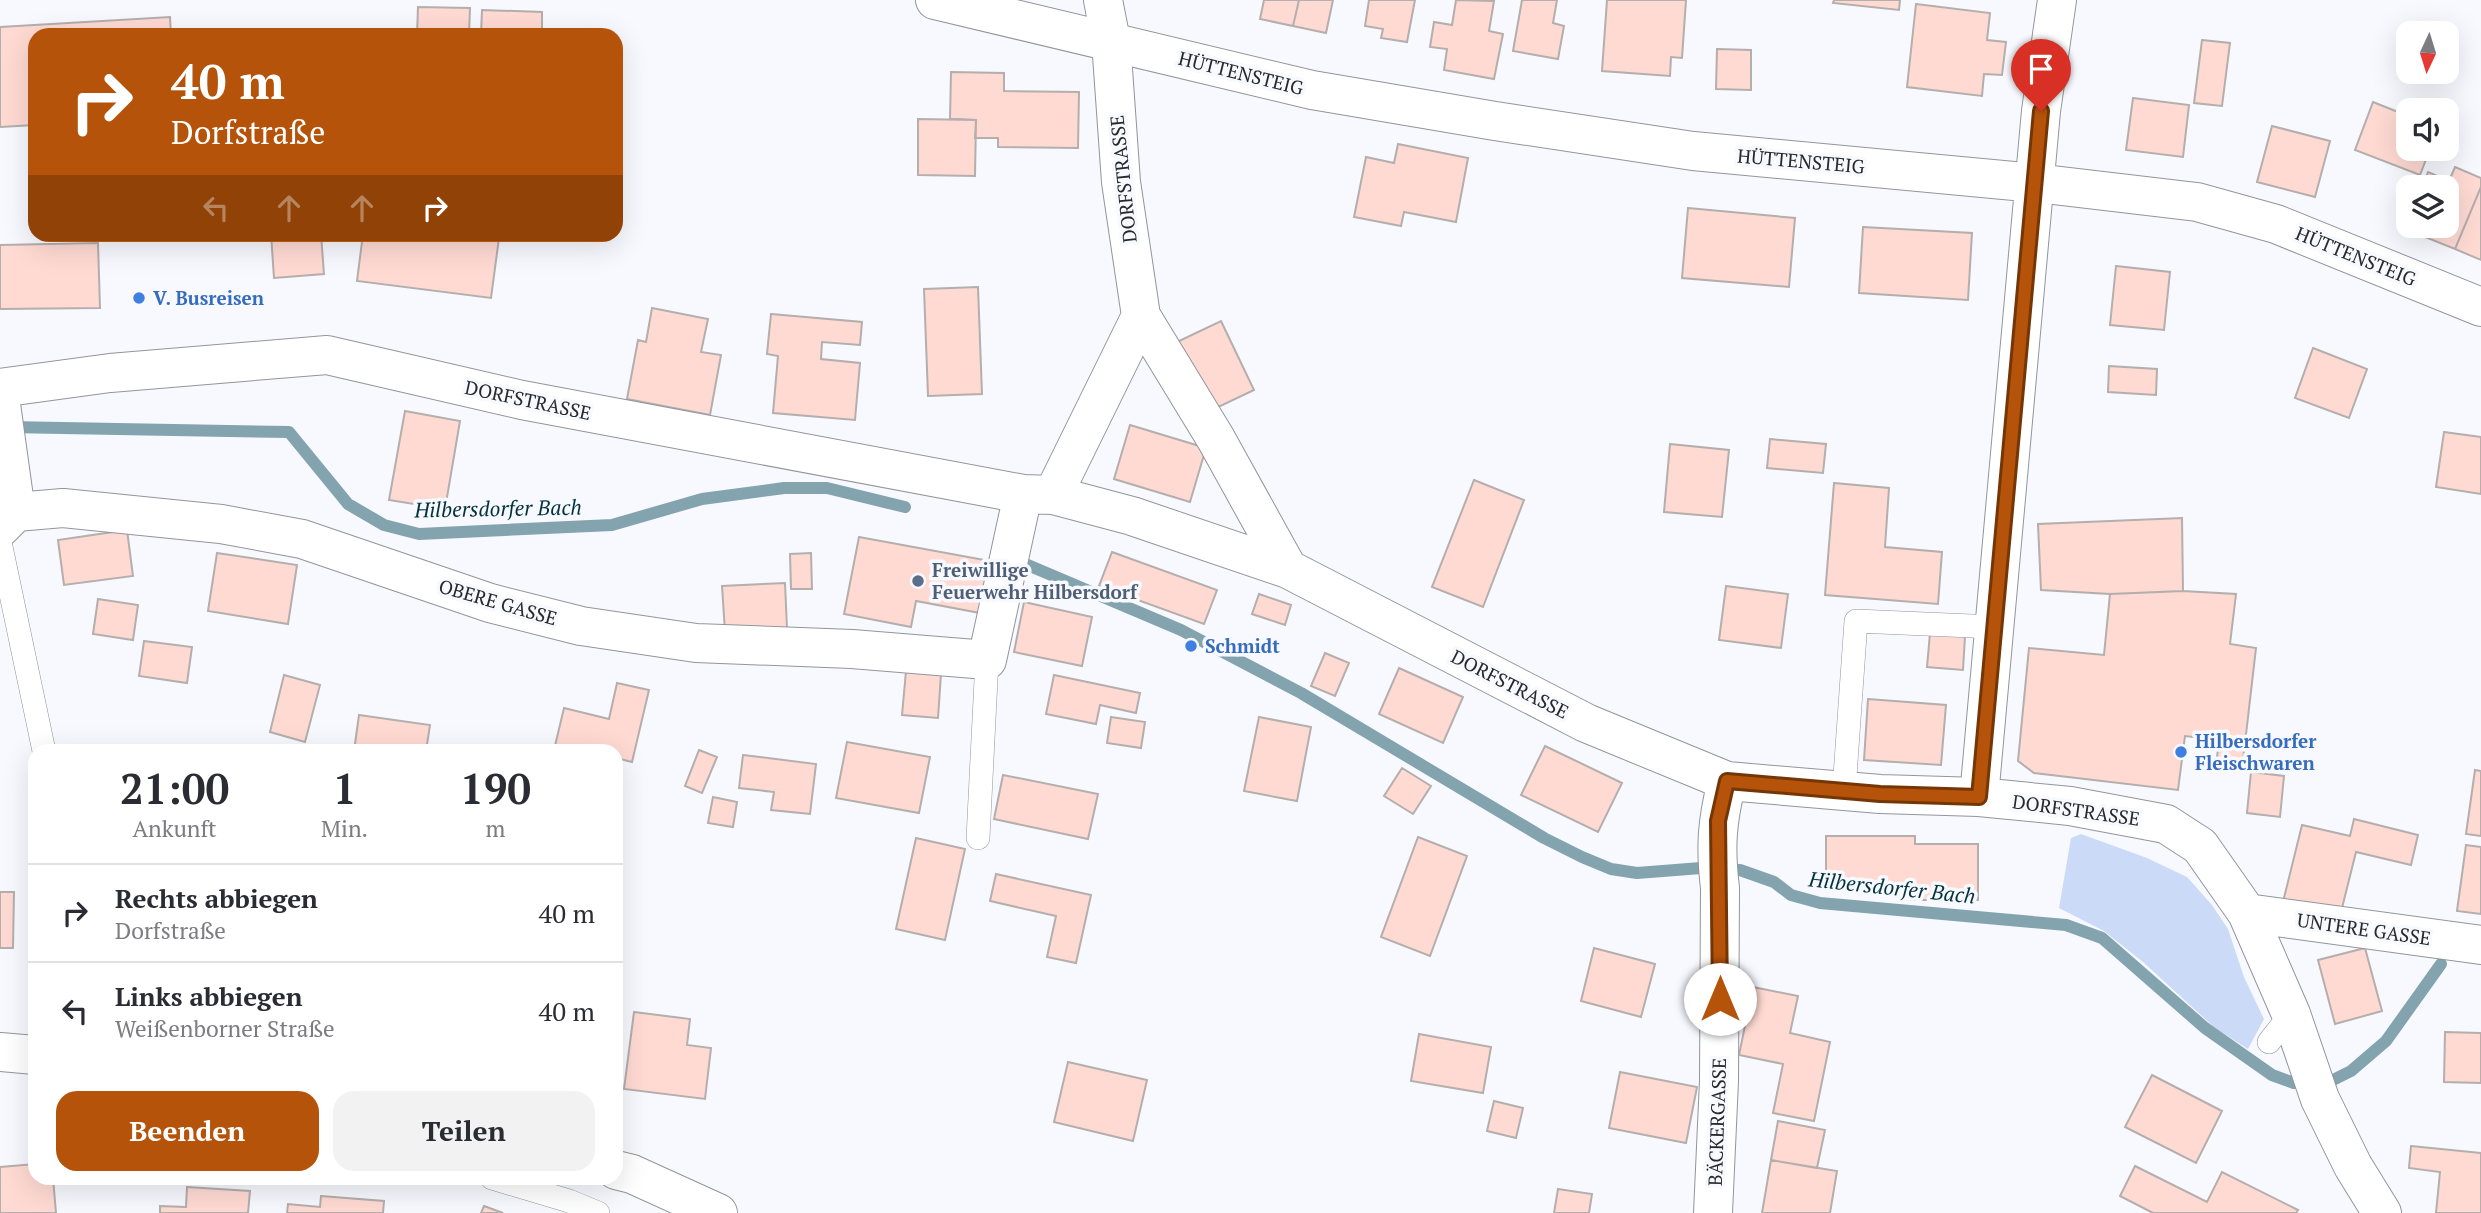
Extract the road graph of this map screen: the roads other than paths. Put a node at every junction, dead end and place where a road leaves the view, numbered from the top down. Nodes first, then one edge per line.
1 (935, 0) edge
2 (1103, 0) edge
3 (2057, 0) edge
4 (1111, 41) junction
5 (2036, 183) junction
6 (2481, 307) edge
7 (1141, 316) junction
8 (2, 410) edge
9 (1038, 495) junction
10 (5, 527) edge
11 (1288, 569) junction
12 (1995, 627) junction
13 (987, 660) junction
14 (43, 744) edge
15 (1727, 781) junction
16 (1844, 790) junction
17 (1979, 797) junction
18 (978, 838) dead end
19 (2247, 913) junction
20 (2481, 945) edge
21 (0, 1052) edge
22 (28, 1054) edge
23 (623, 1172) edge
24 (515, 1185) edge
25 (598, 1213) edge
26 (718, 1213) edge
27 (1713, 1213) edge
28 (2382, 1213) edge

1 - 4 street, HÜTTENSTEIG
2 - 4 street
3 - 5 street
4 - 5 street, HÜTTENSTEIG
4 - 7 street, DORFSTRASSE
5 - 6 street, HÜTTENSTEIG
5 - 12 street
7 - 9 street
7 - 11 street, DORFSTRASSE
8 - 9 street, DORFSTRASSE
8 - 10 street
9 - 11 street, DORFSTRASSE
9 - 13 street
10 - 13 street, OBERE GASSE
10 - 14 lane
11 - 15 street, DORFSTRASSE
12 - 16 lane
12 - 17 street
13 - 18 lane
15 - 16 street, DORFSTRASSE
15 - 27 street, BÄCKERGASSE
16 - 17 street, DORFSTRASSE
17 - 19 street, DORFSTRASSE
19 - 20 street, UNTERE GASSE
19 - 28 street, DORFSTRASSE
21 - 22 street
23 - 26 street
24 - 25 lane

